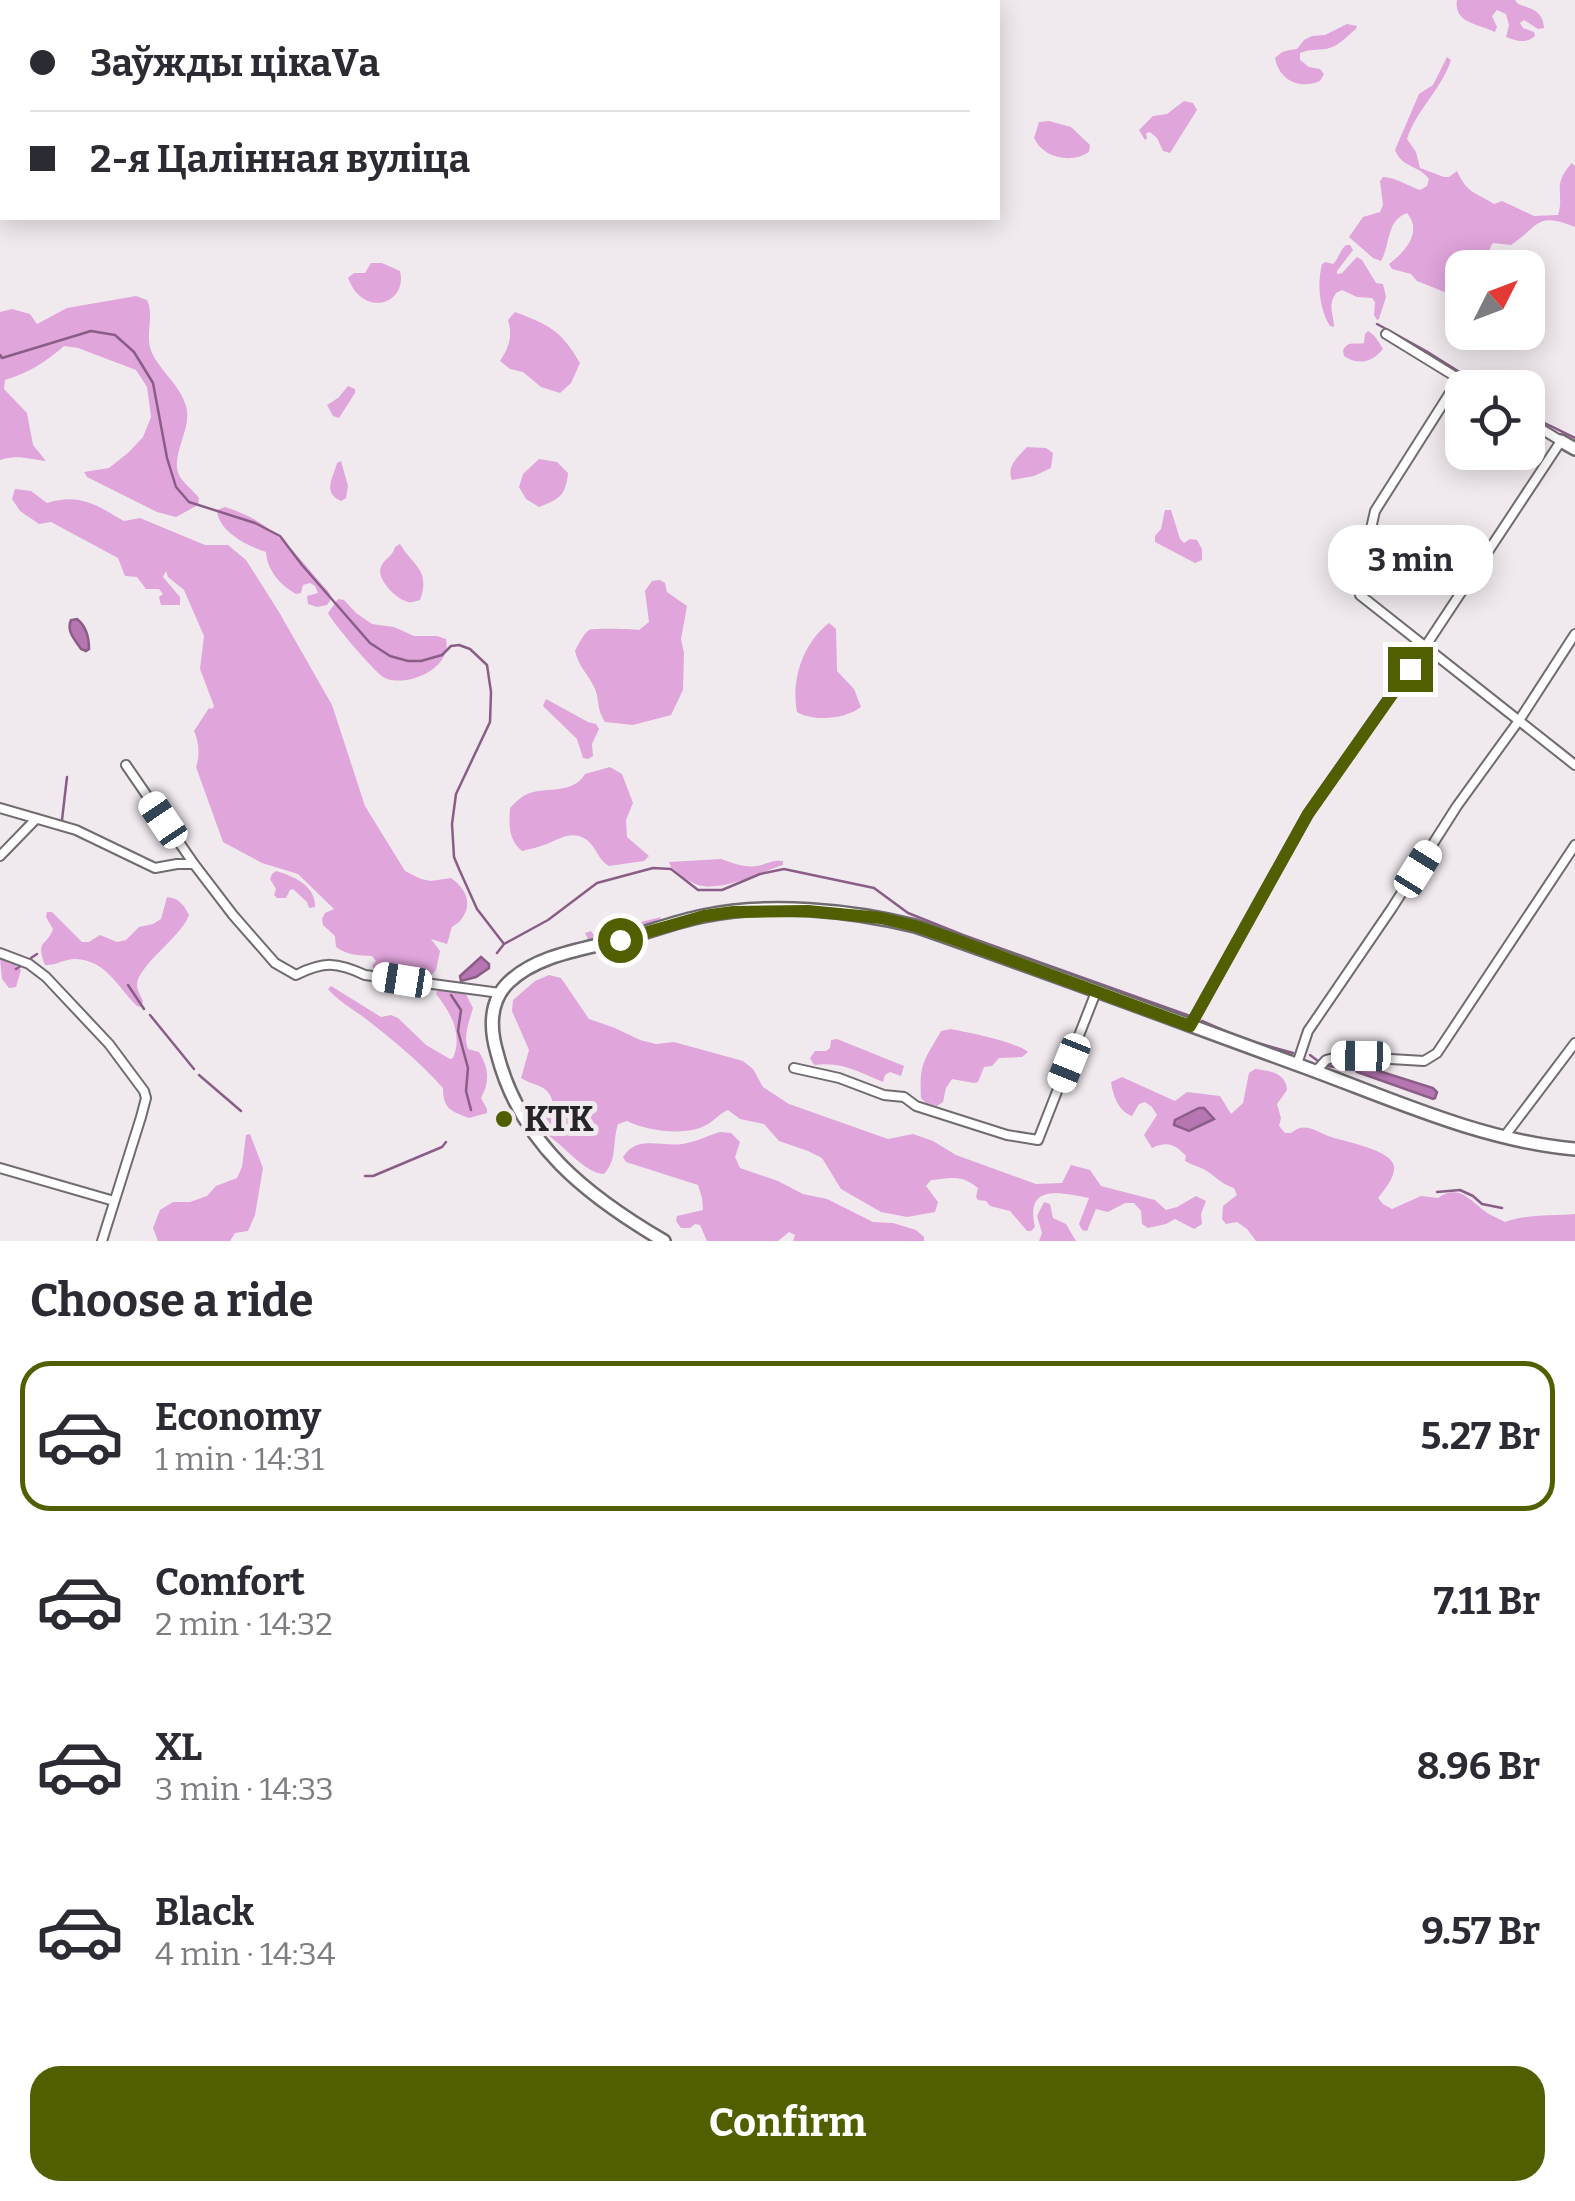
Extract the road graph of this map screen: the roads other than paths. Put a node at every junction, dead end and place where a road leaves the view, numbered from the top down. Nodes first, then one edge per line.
1 (1386, 334) dead end
2 (1448, 370) edge
3 (1445, 401) edge
4 (1545, 431) edge
5 (1561, 441) junction
6 (1575, 450) edge
7 (1575, 634) edge
8 (1426, 647) junction
9 (1520, 720) junction
10 (126, 764) dead end
11 (1575, 765) edge
12 (0, 808) edge
13 (36, 819) junction
14 (1575, 846) edge
15 (0, 856) edge
16 (194, 864) junction
17 (0, 953) edge
18 (1096, 992) junction
19 (500, 993) junction
20 (1190, 1026) junction
21 (1575, 1044) edge
22 (1296, 1064) junction
23 (794, 1068) dead end
24 (1316, 1071) junction
25 (1504, 1137) junction
26 (1575, 1149) edge
27 (0, 1168) edge
28 (114, 1201) junction
29 (102, 1241) edge
30 (664, 1241) edge

1 - 2 street
3 - 8 street
4 - 5 street
5 - 6 main road
5 - 8 street
7 - 9 street
8 - 9 street
8 - 20 street
9 - 11 street
9 - 22 street
10 - 16 street
12 - 13 street
13 - 15 street
13 - 16 street
14 - 24 street
16 - 19 street
17 - 28 street
18 - 19 main road
18 - 20 main road
18 - 23 street
19 - 30 main road
20 - 22 main road
21 - 25 street
22 - 24 main road
24 - 25 main road
25 - 26 main road
27 - 28 street
28 - 29 street

